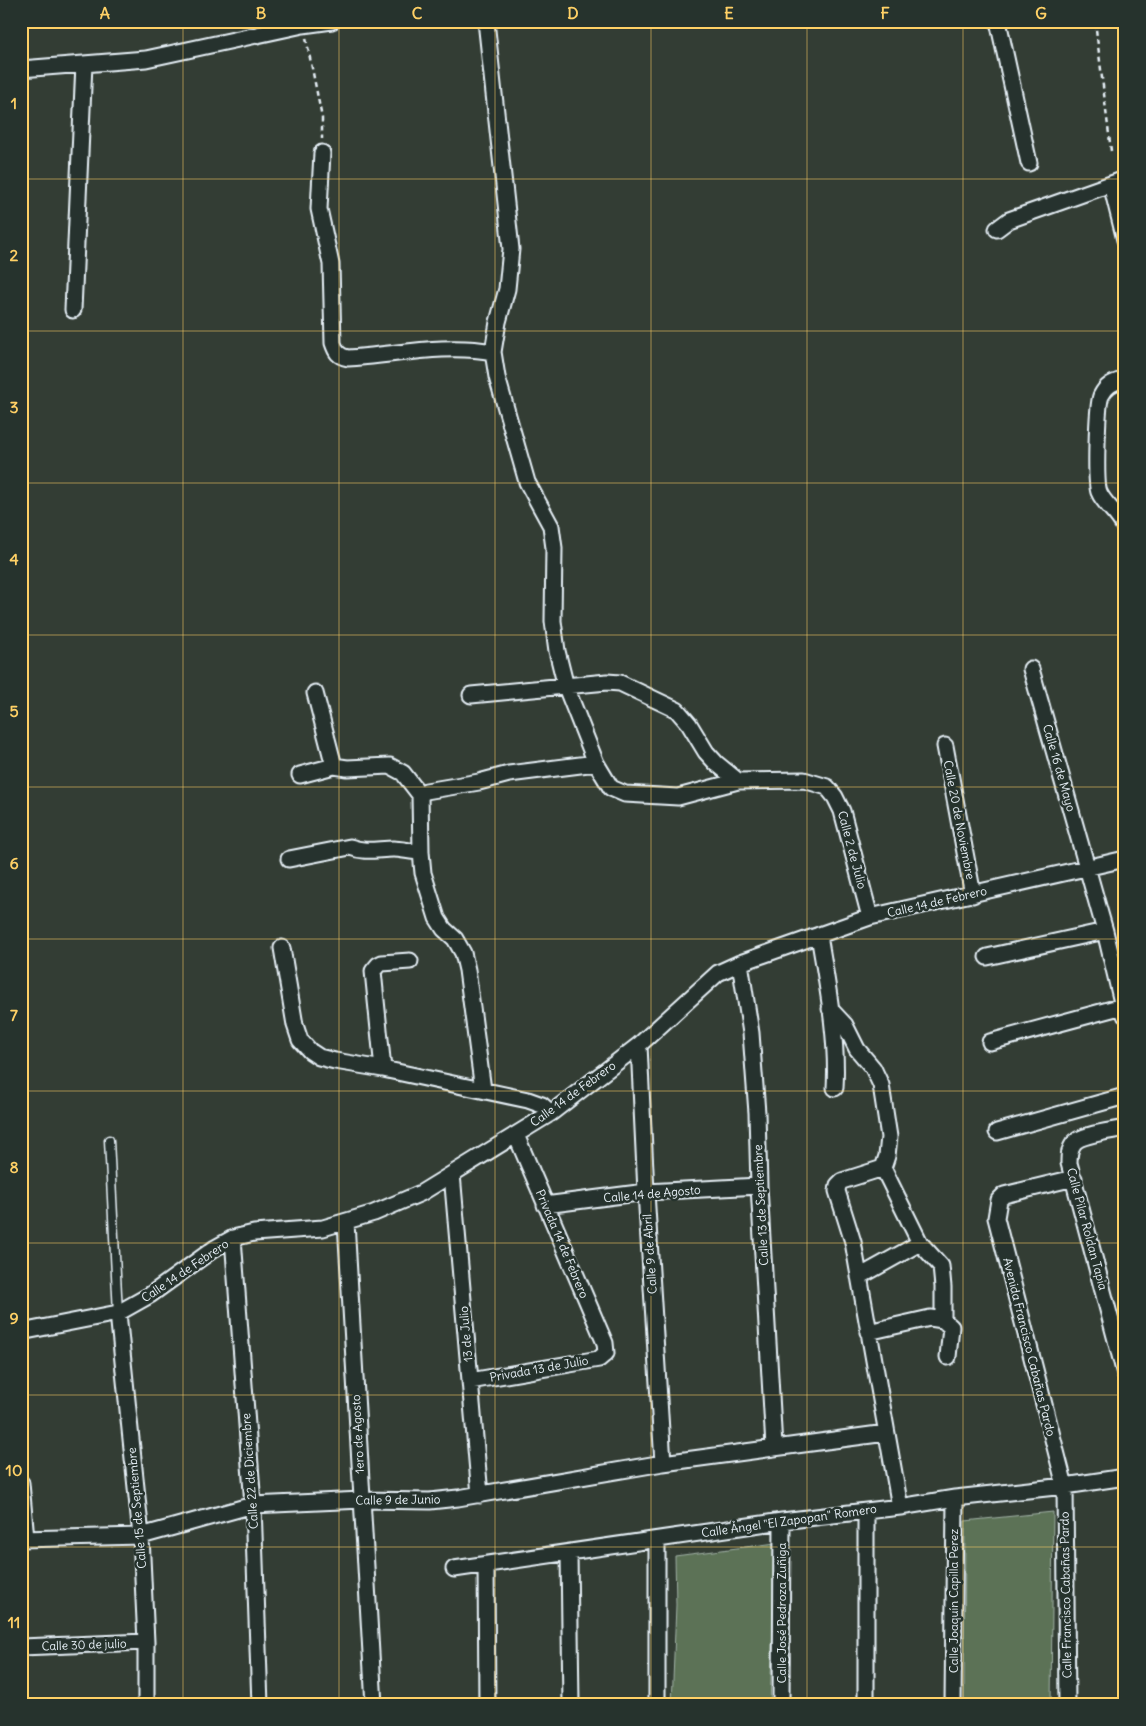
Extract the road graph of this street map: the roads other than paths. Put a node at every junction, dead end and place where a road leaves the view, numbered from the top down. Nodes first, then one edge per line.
1 (332, 21) edge
2 (486, 21) edge
3 (998, 21) edge
4 (269, 27) edge
5 (84, 64) junction
6 (21, 69) edge
7 (322, 153) road end
8 (1029, 164) dead end
9 (1118, 182) edge
10 (997, 229) dead end
11 (1125, 240) edge
12 (73, 310) dead end
13 (493, 352) junction
14 (1125, 379) edge
15 (1125, 529) edge
16 (1031, 669) dead end
17 (566, 687) junction
18 (315, 693) dead end
19 (472, 695) dead end
20 (945, 746) dead end
21 (596, 763) junction
22 (334, 766) junction
23 (300, 775) dead end
24 (738, 781) junction
25 (420, 795) junction
26 (421, 852) junction
27 (289, 859) dead end
28 (1125, 859) edge
29 (1087, 867) junction
30 (973, 895) junction
31 (870, 917) junction
32 (1105, 931) junction
33 (820, 935) junction
34 (282, 948) dead end
35 (987, 957) dead end
36 (410, 961) dead end
37 (740, 963) junction
38 (830, 1009) junction
39 (1124, 1011) edge
40 (990, 1042) dead end
41 (640, 1045) junction
42 (383, 1069) junction
43 (835, 1088) dead end
44 (483, 1090) junction
45 (1125, 1096) edge
46 (551, 1113) junction
47 (1125, 1128) edge
48 (997, 1132) dead end
49 (516, 1135) junction
50 (109, 1140) dead end
51 (883, 1168) junction
52 (452, 1174) junction
53 (1074, 1178) junction
54 (759, 1186) junction
55 (646, 1192) junction
56 (545, 1205) junction
57 (346, 1222) junction
58 (234, 1238) junction
59 (920, 1243) junction
60 (859, 1277) junction
61 (118, 1313) junction
62 (943, 1320) junction
63 (21, 1332) edge
64 (868, 1332) junction
65 (606, 1353) joint
66 (948, 1357) dead end
67 (1125, 1374) edge
68 (470, 1380) junction
69 (886, 1433) junction
70 (774, 1447) junction
71 (663, 1463) junction
72 (1125, 1478) edge
73 (21, 1483) edge
74 (1065, 1486) junction
75 (480, 1495) junction
76 (955, 1498) junction
77 (362, 1500) junction
78 (252, 1505) junction
79 (900, 1507) junction
80 (866, 1511) junction
81 (782, 1521) junction
82 (141, 1536) junction
83 (24, 1539) edge
84 (658, 1540) junction
85 (569, 1553) junction
86 (486, 1565) junction
87 (454, 1569) dead end
88 (146, 1642) junction
89 (21, 1647) edge
90 (146, 1705) edge
91 (260, 1705) edge
92 (374, 1705) edge
93 (486, 1705) edge
94 (571, 1705) edge
95 (656, 1705) edge
96 (782, 1705) edge
97 (866, 1705) edge
98 (954, 1705) edge
99 (1067, 1705) edge

1 - 4 street
2 - 13 street
3 - 8 street
4 - 5 street
5 - 6 street
5 - 12 street
7 - 13 street
9 - 10 street
9 - 11 street
13 - 17 street
14 - 15 street
16 - 29 street, Calle 16 de Mayo
17 - 19 street
17 - 21 street
17 - 24 street
18 - 22 street
20 - 30 street, Calle 20 de Noviembre
21 - 24 street
21 - 25 street
22 - 23 street
22 - 25 street
24 - 31 street, Calle 2 de Julio
25 - 26 street
26 - 27 street
26 - 44 street
28 - 29 street, Calle 14 de Febrero
29 - 30 street, Calle 14 de Febrero
29 - 32 street, Calle 16 de Mayo
30 - 31 street, Calle 14 de Febrero
31 - 33 street, Calle 14 de Febrero
32 - 35 street
32 - 39 street, Calle 16 de Mayo
33 - 37 street, Calle 14 de Febrero
33 - 38 street
34 - 42 street
36 - 42 street
37 - 41 street, Calle 14 de Febrero
37 - 54 street, Calle 13 de Septiembre
38 - 43 street
38 - 51 street
39 - 40 street
41 - 46 street, Calle 14 de Febrero
41 - 55 street, Calle 9 de Abril
42 - 44 street
44 - 46 street
45 - 48 street
46 - 49 street, Calle 14 de Febrero
47 - 53 street, Calle Pilar Roldan Tapia
49 - 52 street, Calle 14 de Febrero
49 - 56 street, Privada 14 de Febrero
50 - 61 lane
51 - 59 street
51 - 60 street
52 - 57 street, Calle 14 de Febrero
52 - 68 street, 13 de Julio
53 - 67 street, Calle Pilar Roldan Tapia
53 - 74 street, Avenida Francisco Cabañas Pardo
54 - 55 street, Calle 14 de Agosto
54 - 70 street, Calle 13 de Septiembre
55 - 56 street, Calle 14 de Agosto
55 - 71 street, Calle 9 de Abril
56 - 65 street, Privada 14 de Febrero
57 - 58 street, Calle 14 de Febrero
57 - 77 street, 1ero de Agosto
58 - 61 street, Calle 14 de Febrero
58 - 78 street, Calle 22 de Diciembre
59 - 60 street
59 - 62 street
60 - 64 street
61 - 63 street, Calle 14 de Febrero
61 - 82 street, Calle 15 de Septiembre
62 - 64 street
62 - 66 street
64 - 69 street
65 - 68 street, Privada 13 de Julio
68 - 75 street, 13 de Julio
69 - 70 street, Calle 9 de Junio
69 - 79 street
70 - 71 street, Calle 9 de Junio
71 - 75 street, Calle 9 de Junio
72 - 74 street, Calle Ángel "El Zapopan" Romero
73 - 83 street
74 - 76 street, Calle Ángel "El Zapopan" Romero
74 - 99 street, Calle Francisco Cabañas Pardo
75 - 77 street, Calle 9 de Junio
76 - 79 street, Calle Ángel "El Zapopan" Romero
76 - 98 street, Calle Joaquín Capilla Perez
77 - 78 street, Calle 9 de Junio
77 - 92 street, 1ero de Agosto
78 - 82 street, Calle 9 de Junio
78 - 91 street, Calle 22 de Diciembre
79 - 80 street, Calle Ángel "El Zapopan" Romero
80 - 81 street, Calle Ángel "El Zapopan" Romero
80 - 97 street
81 - 84 street, Calle Ángel "El Zapopan" Romero
81 - 96 street, Calle José Pedroza Zuñiga
82 - 83 street, Calle 9 de Junio
82 - 88 street, Calle 15 de Septiembre
84 - 85 street, Calle Ángel "El Zapopan" Romero
84 - 95 street
85 - 86 street, Calle Ángel "El Zapopan" Romero
85 - 94 street
86 - 87 street, Calle Ángel "El Zapopan" Romero
86 - 93 street
88 - 89 street, Calle 30 de julio
88 - 90 street, Calle 15 de Septiembre

